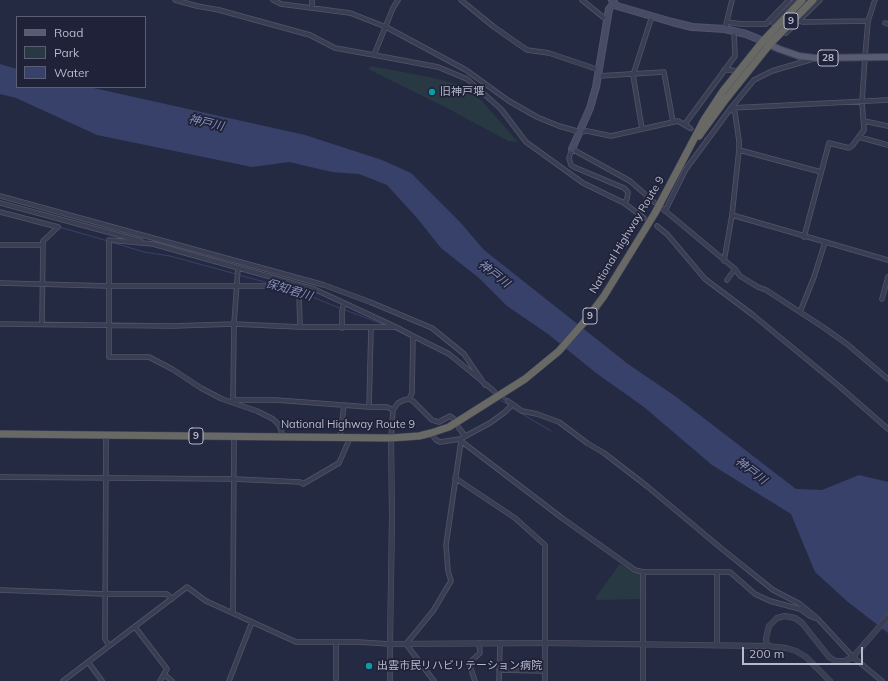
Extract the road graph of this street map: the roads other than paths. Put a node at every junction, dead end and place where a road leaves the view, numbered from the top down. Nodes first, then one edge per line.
1 (175, 0) edge
2 (273, 0) edge
3 (312, 0) edge
4 (398, 0) edge
5 (461, 0) edge
6 (582, 0) edge
7 (732, 0) edge
8 (789, 0) edge
9 (796, 0) edge
10 (802, 0) edge
11 (813, 0) edge
12 (820, 0) edge
13 (875, 0) edge
14 (613, 2) edge
15 (312, 8) junction
16 (786, 13) junction
17 (652, 16) junction
18 (608, 20) junction
19 (799, 20) junction
20 (868, 21) junction
21 (727, 22) junction
22 (773, 23) dead end
23 (386, 26) junction
24 (725, 29) junction
25 (734, 31) junction
26 (786, 33) dead end
27 (766, 43) junction
28 (374, 55) junction
29 (865, 57) junction
30 (888, 57) edge
31 (815, 58) junction
32 (724, 70) junction
33 (738, 72) junction
34 (599, 73) junction
35 (633, 75) junction
36 (888, 100) edge
37 (862, 102) junction
38 (731, 108) junction
39 (864, 121) junction
40 (673, 122) junction
41 (685, 124) junction
42 (888, 126) edge
43 (690, 128) tunnel mouth
44 (642, 129) junction
45 (580, 132) junction
46 (859, 137) junction
47 (888, 145) edge
48 (572, 149) junction
49 (739, 150) junction
50 (684, 157) junction
51 (821, 172) junction
52 (0, 196) edge
53 (654, 202) dead end
54 (0, 203) edge
55 (624, 203) junction
56 (0, 212) edge
57 (732, 215) junction
58 (644, 218) dead end
59 (657, 226) dead end
60 (804, 237) junction
61 (826, 242) junction
62 (153, 244) junction
63 (0, 245) edge
64 (43, 245) junction
65 (888, 260) edge
66 (724, 261) junction
67 (238, 268) junction
68 (735, 269) junction
69 (888, 277) edge
70 (727, 280) dead end
71 (0, 283) edge
72 (43, 284) junction
73 (109, 286) junction
74 (236, 286) junction
75 (882, 299) dead end
76 (344, 303) junction
77 (800, 312) junction
78 (0, 324) edge
79 (42, 324) junction
80 (234, 324) junction
81 (109, 326) junction
82 (300, 327) junction
83 (396, 327) junction
84 (342, 328) junction
85 (371, 328) junction
86 (413, 336) junction
87 (888, 379) edge
88 (485, 385) junction
89 (494, 391) tunnel mouth
90 (409, 399) junction
91 (508, 401) tunnel mouth
92 (233, 402) junction
93 (512, 404) junction
94 (344, 405) junction
95 (369, 407) junction
96 (393, 410) junction
97 (454, 419) dead end
98 (460, 428) dead end
99 (888, 429) edge
100 (431, 433) junction
101 (0, 434) edge
102 (106, 435) junction
103 (234, 436) junction
104 (283, 436) junction
105 (465, 436) junction
106 (340, 437) junction
107 (350, 438) junction
108 (391, 438) junction
109 (460, 440) junction
110 (0, 477) edge
111 (105, 478) junction
112 (455, 478) junction
113 (233, 479) junction
114 (644, 572) junction
115 (717, 572) junction
116 (0, 590) edge
117 (105, 594) junction
118 (172, 599) junction
119 (233, 612) junction
120 (888, 617) edge
121 (817, 618) junction
122 (252, 622) junction
123 (135, 627) junction
124 (336, 642) junction
125 (479, 643) junction
126 (500, 643) junction
127 (545, 643) junction
128 (390, 644) junction
129 (406, 644) junction
130 (643, 644) junction
131 (717, 645) junction
132 (109, 646) junction
133 (767, 646) junction
134 (853, 657) junction
135 (88, 662) junction
136 (499, 670) junction
137 (545, 671) junction
138 (164, 674) junction
139 (336, 679) dead end
140 (232, 680) edge
141 (63, 681) edge
142 (102, 681) edge
143 (160, 681) edge
144 (172, 681) edge
145 (390, 681) edge
146 (434, 681) edge
147 (475, 681) edge
148 (499, 681) edge
149 (545, 681) edge
150 (643, 681) edge
151 (830, 681) edge
152 (882, 681) edge

1 - 28 street
2 - 15 street
3 - 15 street
4 - 23 street
5 - 34 street
6 - 18 street
7 - 21 street
8 - 21 street
9 - 16 street
10 - 16 highway, National Highway Route 9 / 9
11 - 27 highway, National Highway Route 9 / 9
12 - 19 street
13 - 20 street
14 - 17 main road
14 - 18 main road
15 - 23 street
16 - 22 street
16 - 27 highway, National Highway Route 9 / 9
17 - 24 main road
17 - 35 street
18 - 34 main road
19 - 20 street
19 - 26 street
20 - 29 street
21 - 24 street
23 - 28 street
23 - 45 street
24 - 25 main road
25 - 27 main road
25 - 32 street
27 - 31 main road, 28
27 - 33 highway, National Highway Route 9 / 9
27 - 50 highway, National Highway Route 9 / 9
28 - 55 street
29 - 30 main road, 28
29 - 31 main road, 28
29 - 37 street
31 - 38 street
32 - 33 street
32 - 41 street
33 - 50 highway, National Highway Route 9 / 9
34 - 35 street
34 - 45 main road
35 - 40 street
35 - 44 street
36 - 37 street
37 - 38 street
37 - 39 street
38 - 49 street
38 - 66 street
39 - 42 street
39 - 46 street
40 - 41 street
40 - 44 street
41 - 43 street
44 - 45 street
45 - 48 main road
46 - 47 street
46 - 51 street
48 - 53 street
48 - 55 street
49 - 51 street
49 - 57 street
50 - 100 highway, National Highway Route 9 / 9
51 - 60 street
52 - 88 street
54 - 62 street
55 - 58 street
56 - 64 street
57 - 60 street
57 - 66 street
59 - 99 street
60 - 61 street
61 - 65 street
61 - 77 street
62 - 67 street
62 - 73 street
63 - 64 street
64 - 72 street
66 - 68 street
67 - 74 street
67 - 76 street
68 - 70 street
68 - 77 street
69 - 75 street
71 - 72 street
72 - 73 street
72 - 79 street
73 - 74 street
73 - 81 street
74 - 80 street
74 - 82 street
76 - 83 street
76 - 84 street
77 - 87 street
78 - 79 street
79 - 81 street
80 - 81 street
80 - 82 street
80 - 92 street
81 - 92 street
82 - 84 street
83 - 85 street
83 - 86 street
84 - 85 street
85 - 95 street
86 - 88 street
86 - 90 street
88 - 89 street
90 - 96 street
90 - 97 street
91 - 93 street
92 - 94 street
92 - 104 street
93 - 105 street
93 - 121 street
94 - 95 street
94 - 106 street
95 - 96 street
96 - 108 street
98 - 105 street
100 - 108 highway, National Highway Route 9 / 9
100 - 109 street
101 - 102 highway, National Highway Route 9 / 9
102 - 103 highway, National Highway Route 9 / 9
102 - 111 street
103 - 104 highway, National Highway Route 9 / 9
103 - 113 street
104 - 106 highway, National Highway Route 9 / 9
105 - 109 street
106 - 107 highway, National Highway Route 9 / 9
107 - 108 highway, National Highway Route 9 / 9
107 - 113 street
108 - 128 street
109 - 112 street
109 - 114 street
110 - 111 street
111 - 113 street
111 - 117 street
112 - 127 street
112 - 129 street
113 - 119 street
114 - 115 street
114 - 130 street
115 - 121 street
115 - 131 street
116 - 117 street
117 - 118 street
117 - 132 street
118 - 119 street
118 - 123 street
119 - 122 street
120 - 134 street
121 - 134 street
122 - 124 street
122 - 140 street
123 - 132 street
123 - 138 street
124 - 128 street
124 - 139 street
125 - 126 street
125 - 129 street
125 - 147 street
126 - 127 street
126 - 136 street
127 - 130 street
127 - 137 street
128 - 129 street
128 - 145 street
129 - 146 street
130 - 131 street
130 - 150 street
131 - 133 street
132 - 135 street
133 - 134 street
133 - 151 street
134 - 152 street
135 - 141 street
135 - 142 street
136 - 137 street
136 - 148 street
137 - 149 street
138 - 143 street
138 - 144 street

